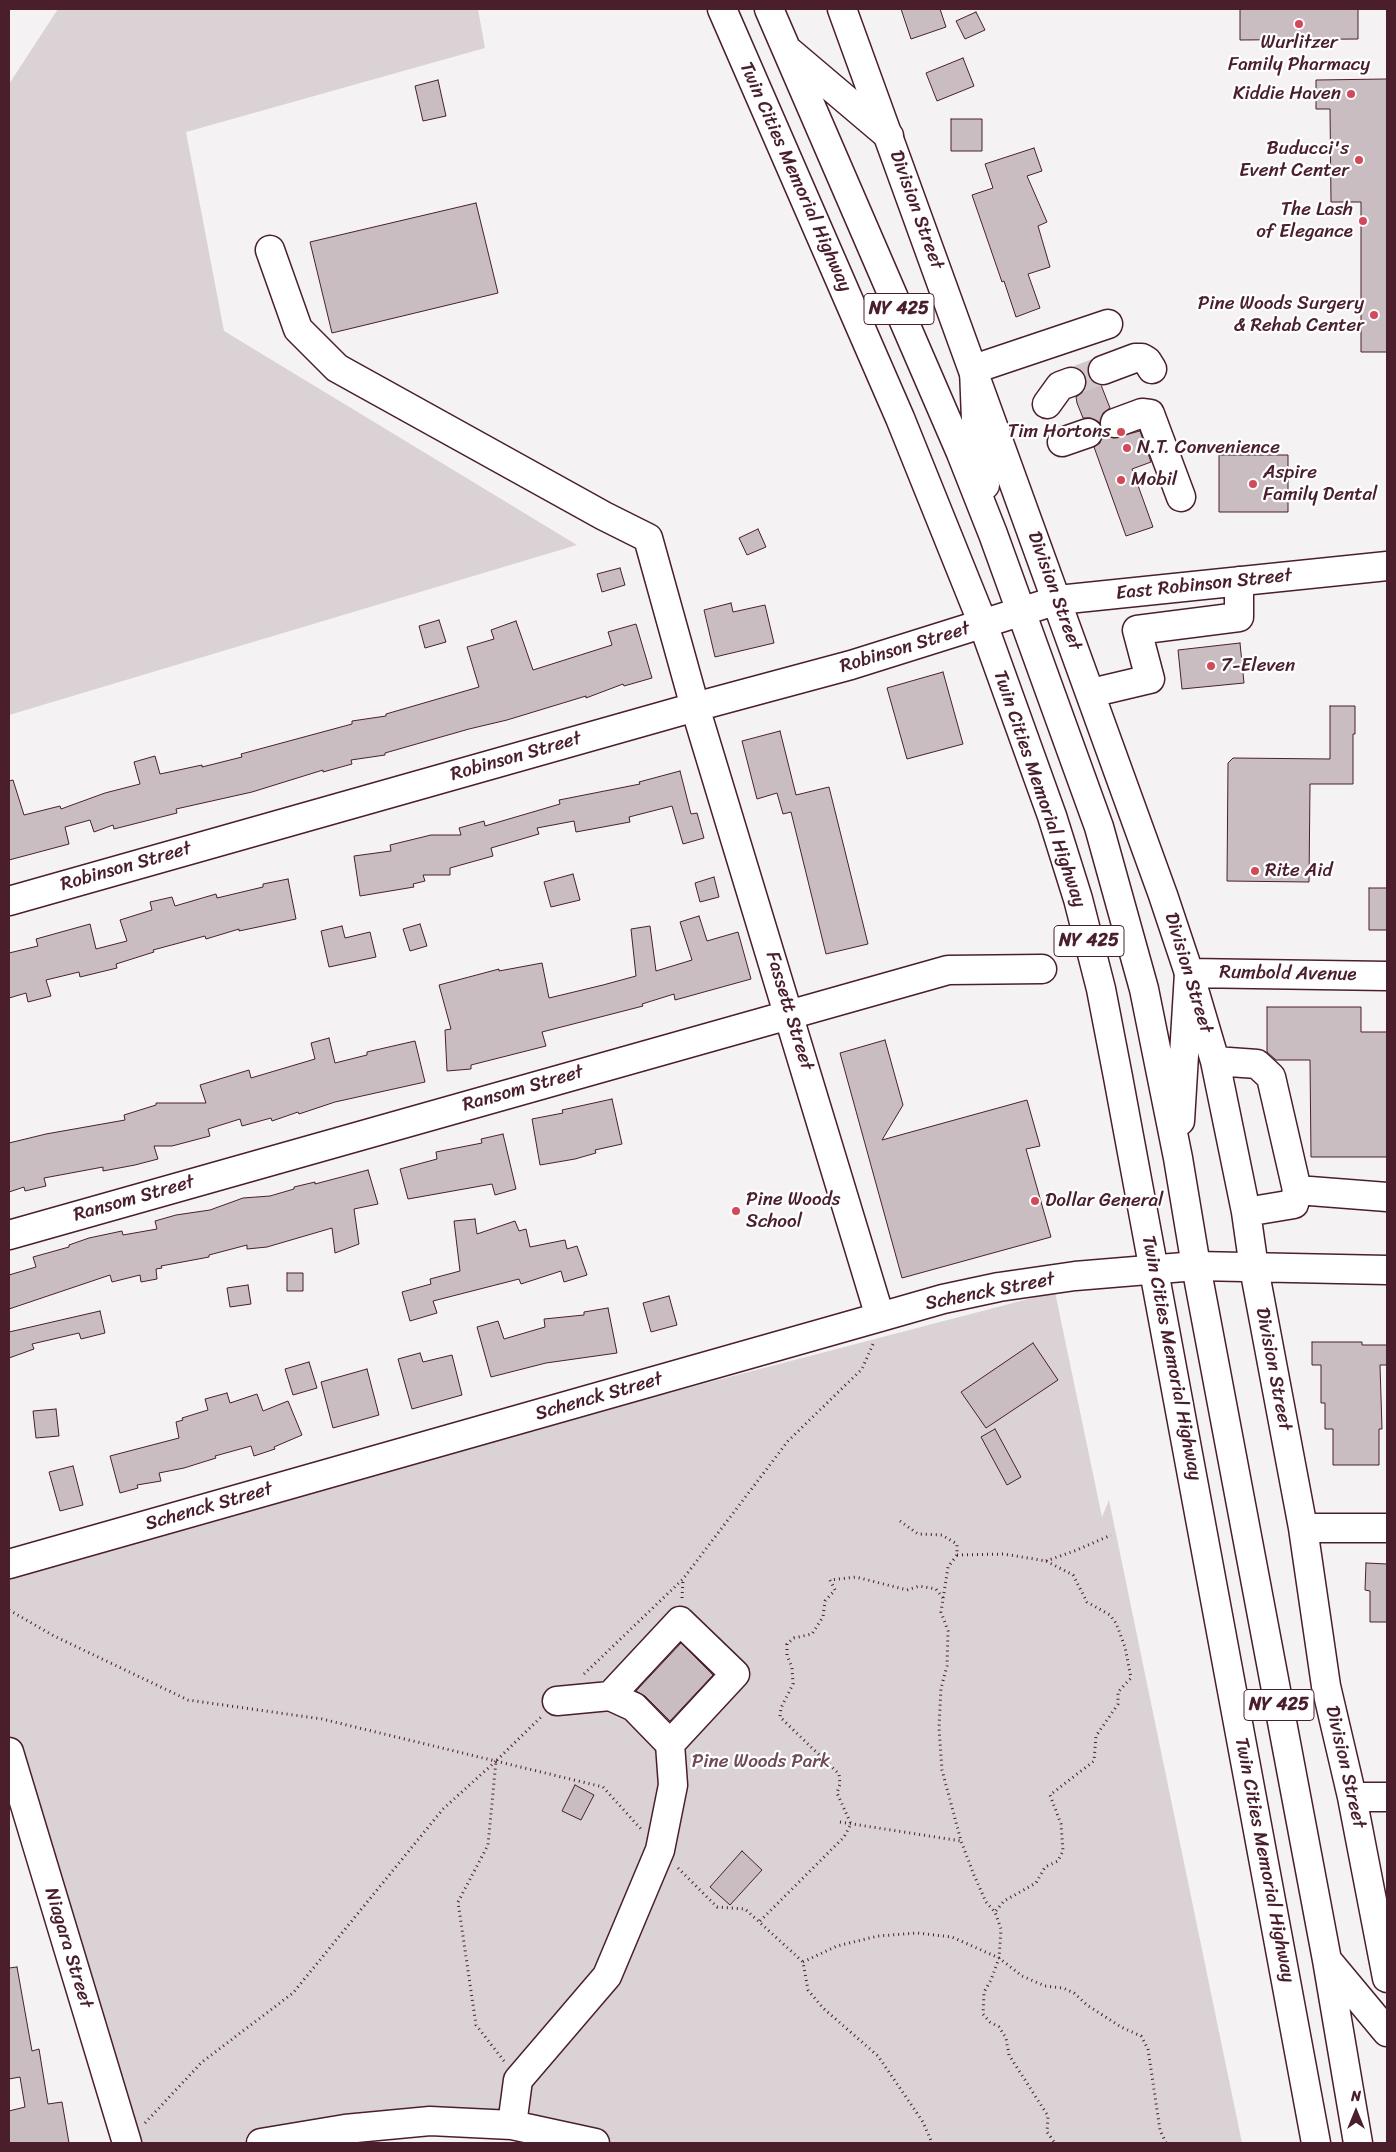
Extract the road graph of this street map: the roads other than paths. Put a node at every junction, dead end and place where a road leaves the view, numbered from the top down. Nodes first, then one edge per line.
1 (722, 9) edge
2 (769, 9) edge
3 (842, 9) edge
4 (786, 49) junction
5 (889, 136) junction
6 (270, 250) dead end
7 (1108, 324) dead end
8 (1152, 369) dead end
9 (974, 370) junction
10 (1103, 370) tunnel mouth
11 (1071, 382) tunnel mouth
12 (1047, 404) dead end
13 (1115, 423) dead end
14 (1088, 432) dead end
15 (1062, 442) dead end
16 (1180, 497) dead end
17 (993, 534) junction
18 (1387, 566) edge
19 (1239, 581) junction
20 (1140, 592) junction
21 (1058, 600) junction
22 (1022, 612) junction
23 (982, 624) junction
24 (1166, 626) junction
25 (1091, 693) junction
26 (696, 706) junction
27 (9, 901) edge
28 (1042, 969) dead end
29 (1189, 973) junction
30 (1387, 976) edge
31 (790, 1013) junction
32 (1215, 1061) junction
33 (1178, 1158) junction
34 (1297, 1190) junction
35 (1387, 1197) edge
36 (1246, 1212) junction
37 (9, 1235) edge
38 (1196, 1266) junction
39 (1254, 1268) junction
40 (1154, 1269) junction
41 (1387, 1270) edge
42 (880, 1317) junction
43 (1303, 1528) junction
44 (1387, 1528) edge
45 (9, 1564) edge
46 (610, 1696) junction
47 (557, 1701) dead end
48 (670, 1744) junction
49 (9, 1752) edge
50 (1352, 1796) junction
51 (1387, 1797) edge
52 (1327, 1960) junction
53 (1387, 1978) edge
54 (1387, 2032) edge
55 (512, 2126) junction
56 (127, 2143) edge
57 (261, 2143) edge
58 (595, 2143) edge
59 (1316, 2143) edge
60 (1358, 2143) edge

1 - 23 street, Twin Cities Memorial Highway / NY 425
2 - 4 street, NY 425
3 - 5 street, Division Street
4 - 5 street
4 - 17 street, NY 425
5 - 9 street, Division Street
6 - 26 street, Fassett Street
7 - 9 street
8 - 10 street
9 - 17 street
9 - 21 street, Division Street
11 - 12 street
13 - 16 street
14 - 15 street
17 - 22 street, NY 425
18 - 19 street, East Robinson Street
19 - 20 street, East Robinson Street
19 - 24 street
20 - 21 street, East Robinson Street
20 - 24 street
21 - 22 street, East Robinson Street
21 - 25 street, Division Street
22 - 23 street, Robinson Street
22 - 33 street, NY 425
23 - 26 street, Robinson Street
23 - 40 street, Twin Cities Memorial Highway / NY 425
24 - 25 street
25 - 29 street, Division Street
26 - 27 street, Robinson Street
26 - 31 street, Fassett Street
28 - 31 street, Ransom Street
29 - 30 street, Rumbold Avenue
29 - 32 street, Division Street
29 - 33 street
31 - 37 street, Ransom Street
31 - 42 street, Fassett Street
32 - 34 street
32 - 36 street, Division Street
33 - 38 street, NY 425
34 - 35 street
34 - 36 street
36 - 39 street, Division Street
38 - 39 street, Schenck Street
38 - 40 street, Schenck Street
38 - 52 street, NY 425
39 - 41 street, Schenck Street
39 - 43 street, Division Street
40 - 42 street, Schenck Street
40 - 59 street, Twin Cities Memorial Highway / NY 425
42 - 45 street, Schenck Street
43 - 44 street
43 - 50 street, Division Street
46 - 47 street
46 - 48 street
46 - 48 street
48 - 55 street
49 - 56 street, Niagara Street
50 - 51 street
50 - 53 street, Division Street
52 - 54 street
52 - 60 street, NY 425
55 - 57 street
55 - 58 street

